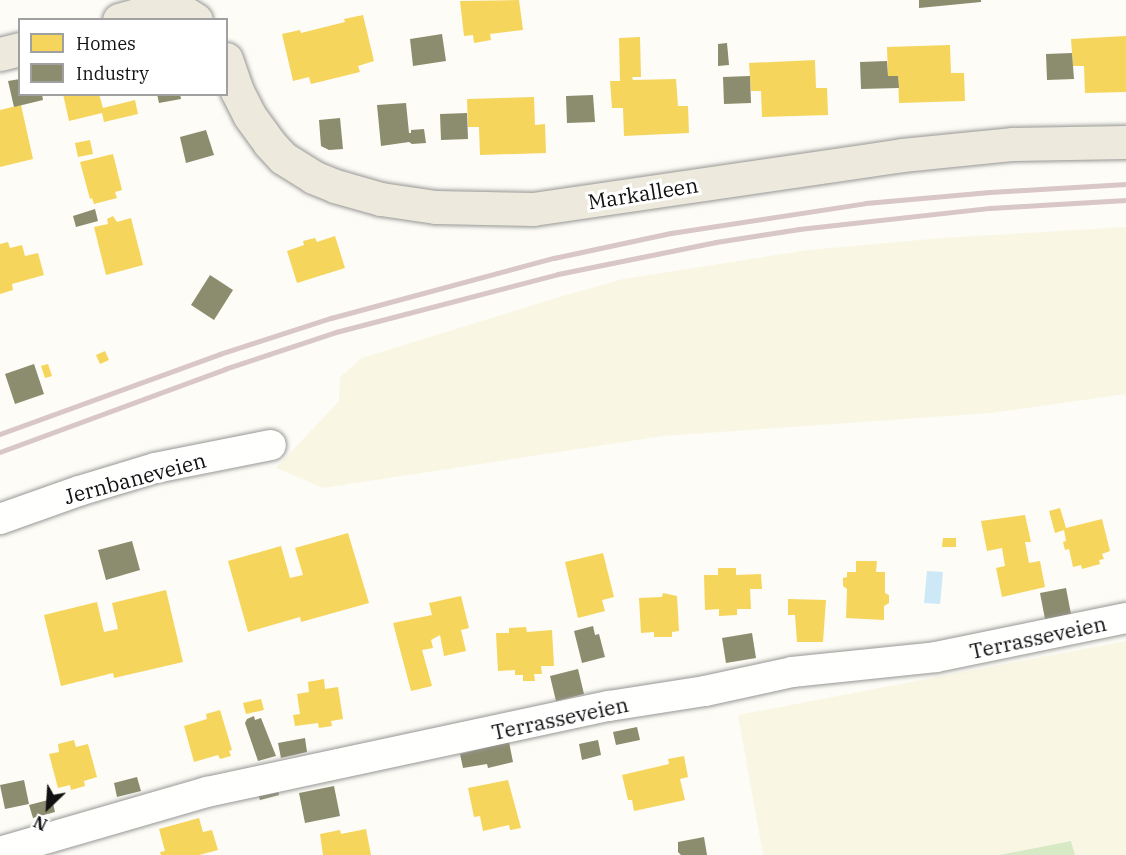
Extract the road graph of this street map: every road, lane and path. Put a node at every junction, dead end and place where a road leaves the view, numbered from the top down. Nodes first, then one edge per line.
1 (126, 18) edge
2 (193, 18) edge
3 (18, 50) edge
4 (0, 54) edge
5 (228, 65) edge
6 (1126, 142) edge
7 (271, 445) dead end
8 (0, 519) edge
9 (1126, 618) edge
10 (0, 852) edge

1 - 2 main road
3 - 4 main road
5 - 6 main road, Markalleen
7 - 8 street, Jernbaneveien
9 - 10 street, Terrasseveien

